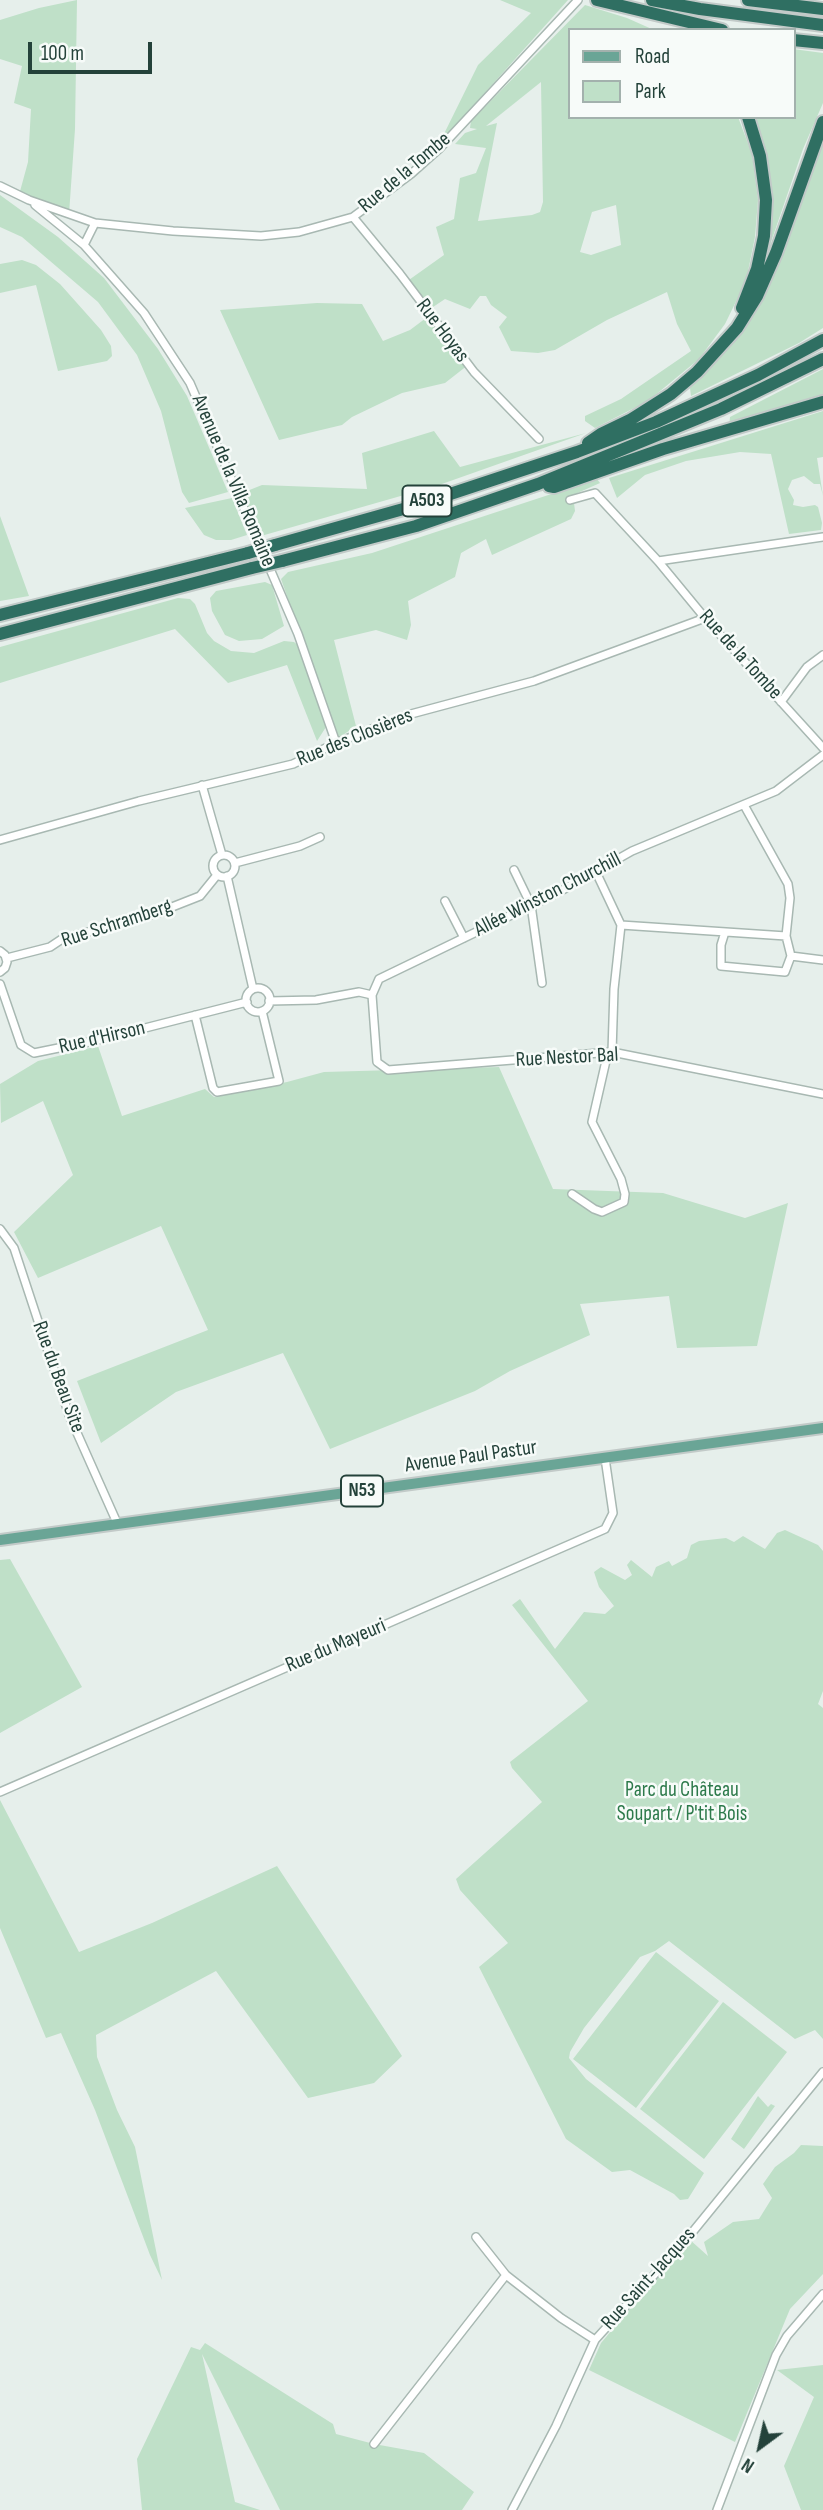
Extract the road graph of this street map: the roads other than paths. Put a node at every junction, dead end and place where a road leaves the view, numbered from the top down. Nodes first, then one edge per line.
1 (578, 0) edge
2 (597, 0) edge
3 (652, 0) edge
4 (748, 0) edge
5 (823, 9) edge
6 (647, 14) junction
7 (823, 25) edge
8 (669, 28) edge
9 (713, 28) edge
10 (795, 40) edge
11 (823, 43) edge
12 (749, 119) edge
13 (823, 122) edge
14 (0, 186) edge
15 (29, 200) junction
16 (353, 217) junction
17 (95, 223) junction
18 (84, 245) junction
19 (726, 339) junction
20 (823, 340) edge
21 (823, 359) edge
22 (823, 402) edge
23 (539, 439) dead end
24 (577, 452) junction
25 (538, 484) junction
26 (570, 500) dead end
27 (823, 537) edge
28 (658, 561) junction
29 (0, 615) edge
30 (705, 618) junction
31 (0, 634) edge
32 (823, 655) edge
33 (781, 702) junction
34 (336, 743) junction
35 (823, 748) edge
36 (823, 755) edge
37 (202, 785) junction
38 (744, 805) junction
39 (320, 837) dead end
40 (0, 839) edge
41 (222, 855) junction
42 (235, 863) junction
43 (514, 870) dead end
44 (596, 872) junction
45 (217, 875) junction
46 (228, 876) junction
47 (445, 901) dead end
48 (531, 905) junction
49 (621, 925) junction
50 (725, 932) junction
51 (786, 936) junction
52 (464, 939) junction
53 (0, 951) edge
54 (791, 956) junction
55 (7, 958) junction
56 (823, 960) edge
57 (0, 972) edge
58 (542, 983) dead end
59 (0, 984) edge
60 (253, 989) junction
61 (372, 995) junction
62 (270, 1001) junction
63 (247, 1002) junction
64 (262, 1011) junction
65 (195, 1016) junction
66 (610, 1052) junction
67 (823, 1094) edge
68 (572, 1194) dead end
69 (0, 1229) edge
70 (823, 1428) edge
71 (606, 1458) junction
72 (118, 1525) junction
73 (0, 1540) edge
74 (0, 1792) edge
75 (823, 2071) edge
76 (476, 2237) dead end
77 (506, 2275) junction
78 (823, 2294) edge
79 (595, 2340) junction
80 (374, 2444) dead end
81 (512, 2510) edge
82 (718, 2510) edge

1 - 16 street, Rue de la Tombe
2 - 6 highway
3 - 7 highway
4 - 5 highway
6 - 8 highway
6 - 9 highway
10 - 11 highway
12 - 19 highway
13 - 19 highway
14 - 15 street, Rue de la Tombe
15 - 17 street, Rue de la Tombe
15 - 18 street, Rue de la Tombe
16 - 17 street, Rue de la Tombe
16 - 23 street, Rue Hoyas
17 - 18 street
18 - 34 street, Avenue de la Villa Romaine
19 - 24 highway
20 - 24 highway, A503
21 - 25 highway, A503
22 - 25 highway
24 - 29 highway, A503, bridge
25 - 31 highway, A503, bridge
26 - 28 street
27 - 28 street
28 - 30 street, Rue de la Tombe
30 - 33 street, Rue de la Tombe
30 - 34 street, Rue des Closières
32 - 33 street
33 - 35 street, Rue de la Tombe
34 - 37 street, Rue des Closières
36 - 38 street, Allée Winston Churchill
37 - 40 street, Rue des Closières
37 - 41 street
38 - 44 street, Allée Winston Churchill
38 - 51 street
39 - 42 street
41 - 42 street
41 - 45 street
42 - 46 street
43 - 48 street
44 - 48 street, Allée Winston Churchill
44 - 49 street
45 - 46 street
45 - 55 street, Rue Schramberg
46 - 60 street
47 - 52 street
48 - 52 street, Allée Winston Churchill
48 - 58 street
49 - 50 street
49 - 66 street
50 - 51 street
50 - 54 street
51 - 54 street
52 - 61 street, Allée Winston Churchill
53 - 55 street
54 - 56 street
55 - 57 street
59 - 65 street, Rue d'Hirson
60 - 62 street
60 - 63 street
61 - 62 street
61 - 66 street, Rue Nestor Bal
62 - 64 street
63 - 64 street
63 - 65 street, Rue d'Hirson
64 - 65 street
66 - 67 street, Rue Nestor Bal
66 - 68 street
69 - 72 street, Rue du Beau Site
70 - 71 main road, Avenue Paul Pastur / N53
71 - 72 main road, Avenue Paul Pastur / N53
71 - 74 street, Rue du Mayeuri
72 - 73 main road, Avenue Paul Pastur / N53
75 - 79 street, Rue Saint-Jacques
76 - 77 street
77 - 79 street
77 - 80 street
78 - 82 street
79 - 81 street, Rue Saint-Jacques

